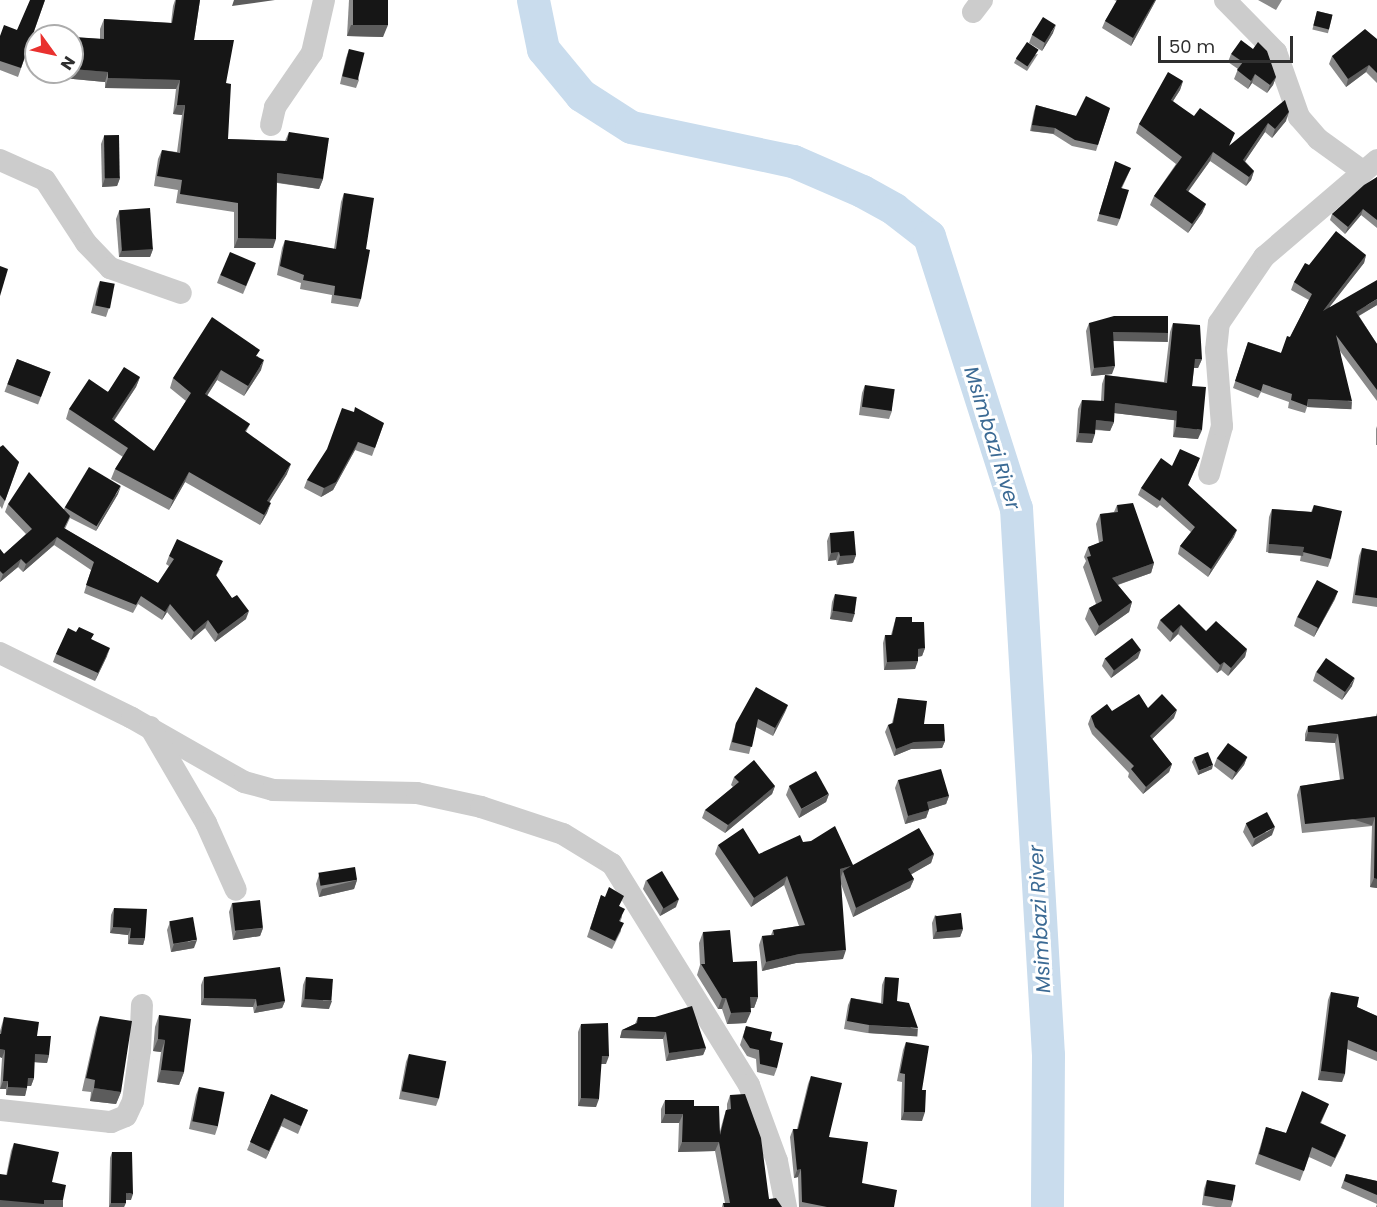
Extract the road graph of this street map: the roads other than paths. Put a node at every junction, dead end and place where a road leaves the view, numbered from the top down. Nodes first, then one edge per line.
1 (324, 0) edge
2 (1225, 0) edge
3 (272, 125) dead end
4 (0, 160) edge
5 (1369, 165) edge
6 (181, 293) dead end
7 (1209, 474) dead end
8 (0, 653) edge
9 (150, 728) junction
10 (236, 890) dead end
11 (142, 1005) dead end
12 (0, 1110) edge
13 (786, 1207) edge

1 - 3 street
2 - 5 street
4 - 6 street
5 - 7 street
8 - 9 street
9 - 10 street
9 - 13 street
11 - 12 street

